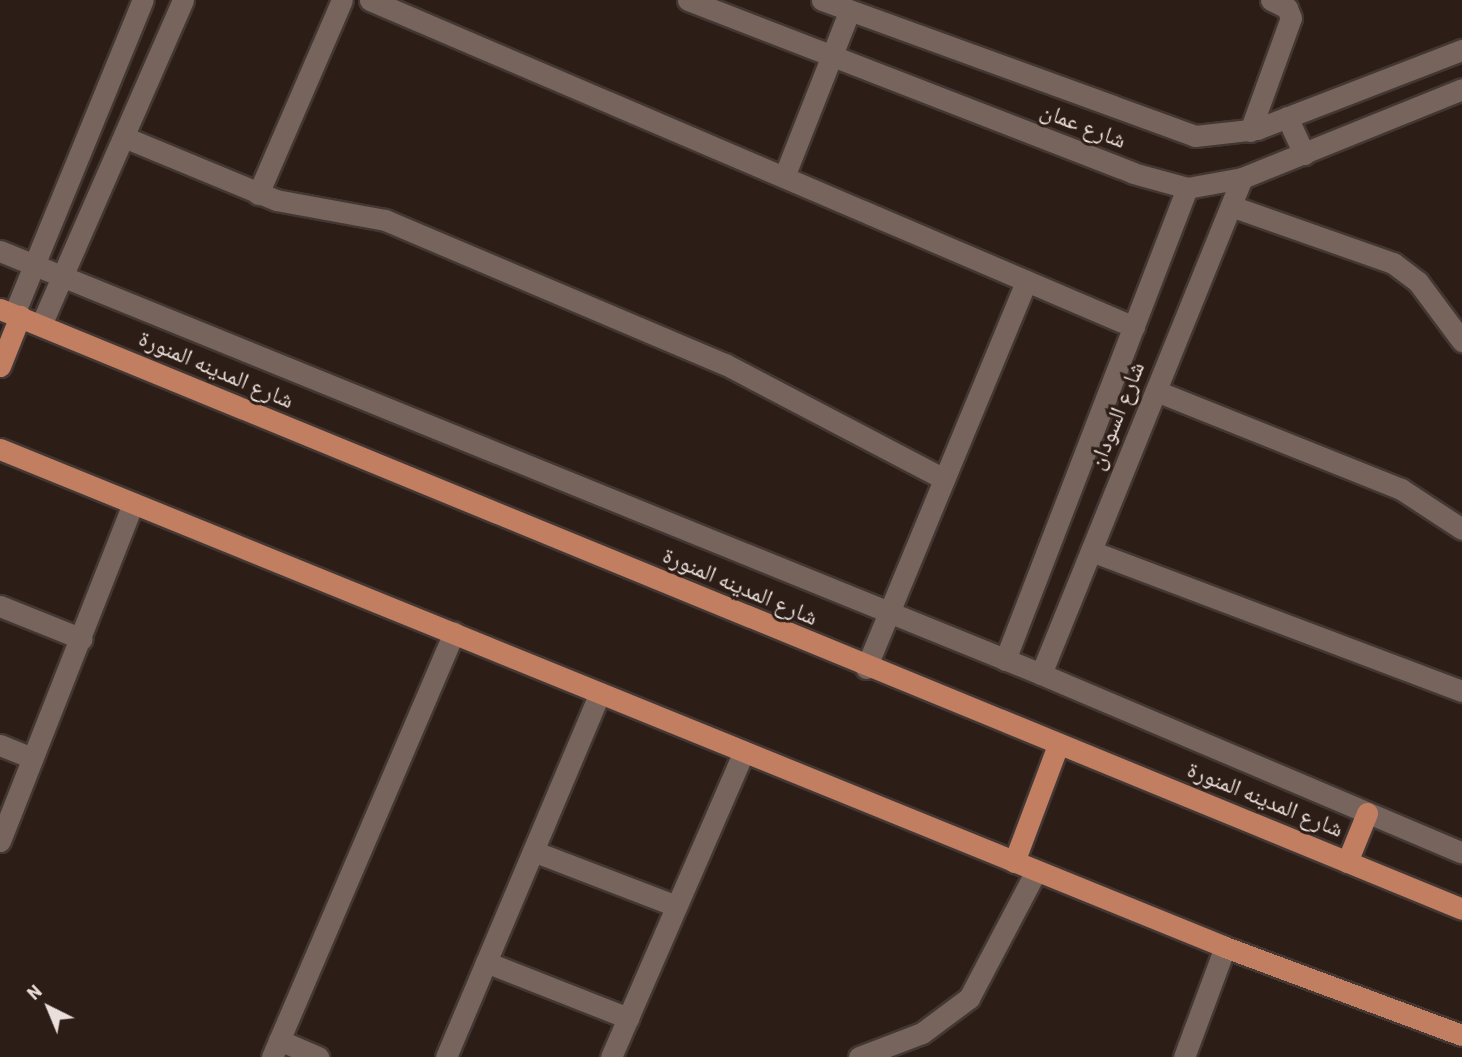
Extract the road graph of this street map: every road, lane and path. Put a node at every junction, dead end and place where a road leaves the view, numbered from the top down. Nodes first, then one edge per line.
1 (143, 0) edge
2 (183, 0) edge
3 (342, 0) edge
4 (370, 0) edge
5 (688, 0) edge
6 (822, 0) edge
7 (1270, 0) edge
8 (849, 12) junction
9 (1462, 50) edge
10 (831, 58) junction
11 (1462, 89) edge
12 (1287, 117) junction
13 (1250, 131) junction
14 (124, 137) junction
15 (1304, 154) junction
16 (784, 177) junction
17 (1242, 178) junction
18 (1187, 188) junction
19 (258, 194) junction
20 (1231, 206) junction
21 (0, 251) edge
22 (34, 265) junction
23 (63, 276) junction
24 (1026, 281) junction
25 (11, 313) edge
26 (41, 325) junction
27 (1134, 327) junction
28 (1462, 341) edge
29 (0, 366) edge
30 (1156, 391) junction
31 (0, 449) edge
32 (944, 479) junction
33 (133, 503) junction
34 (1462, 529) edge
35 (1091, 551) junction
36 (0, 606) edge
37 (888, 615) junction
38 (454, 632) junction
39 (82, 639) junction
40 (1005, 660) junction
41 (866, 668) junction
42 (1041, 674) junction
43 (1460, 683) edge
44 (600, 694) junction
45 (0, 745) edge
46 (1058, 745) junction
47 (743, 753) junction
48 (33, 758) junction
49 (1367, 813) junction
50 (0, 841) edge
51 (533, 851) junction
52 (1462, 853) edge
53 (1014, 862) junction
54 (1347, 862) junction
55 (1036, 871) junction
56 (676, 906) junction
57 (1462, 909) edge
58 (1225, 947) junction
59 (486, 962) junction
60 (628, 1018) junction
61 (1462, 1035) edge
62 (276, 1049) edge
63 (318, 1057) edge
64 (446, 1057) edge
65 (611, 1057) edge
66 (859, 1057) edge
67 (1184, 1057) edge

1 - 22 street
2 - 14 street
3 - 19 street
4 - 16 street
5 - 10 street, شارع عمان
6 - 8 street, شارع عمان
7 - 13 street
8 - 10 street
8 - 13 street, شارع عمان
9 - 12 street, شارع عمان
10 - 16 street
10 - 18 street, شارع عمان
11 - 15 street, شارع عمان
12 - 13 street, شارع عمان
12 - 15 street
14 - 19 street
14 - 23 street
15 - 17 street, شارع عمان
16 - 24 street
17 - 18 street, شارع عمان
17 - 20 street, شارع السودان
18 - 27 street, شارع السودان
19 - 32 street
20 - 28 street
20 - 30 street, شارع السودان
21 - 22 street
22 - 23 street
22 - 25 street
23 - 26 street
23 - 37 street
24 - 27 street
24 - 32 street
25 - 26 main road, شارع المدينه المنورة
25 - 29 main road
26 - 41 main road, شارع المدينه المنورة
27 - 40 street, شارع السودان
30 - 34 street
30 - 35 street, شارع السودان
31 - 33 main road
32 - 37 street
33 - 38 main road
33 - 39 street
35 - 42 street, شارع السودان
35 - 43 street
36 - 39 street
37 - 40 street
37 - 41 street
38 - 44 main road
38 - 62 street
39 - 48 street
40 - 42 street
41 - 46 main road, شارع المدينه المنورة
42 - 49 street
44 - 47 main road
44 - 51 street
45 - 48 street
46 - 53 main road
46 - 54 main road, شارع المدينه المنورة
47 - 53 main road
47 - 56 street
48 - 50 street
49 - 52 street
49 - 54 main road
51 - 56 street
51 - 59 street
53 - 55 main road
54 - 57 main road, شارع المدينه المنورة
55 - 58 main road
55 - 66 street
56 - 60 street
58 - 61 main road
58 - 67 street
59 - 60 street
59 - 64 street
60 - 65 street
62 - 63 street

